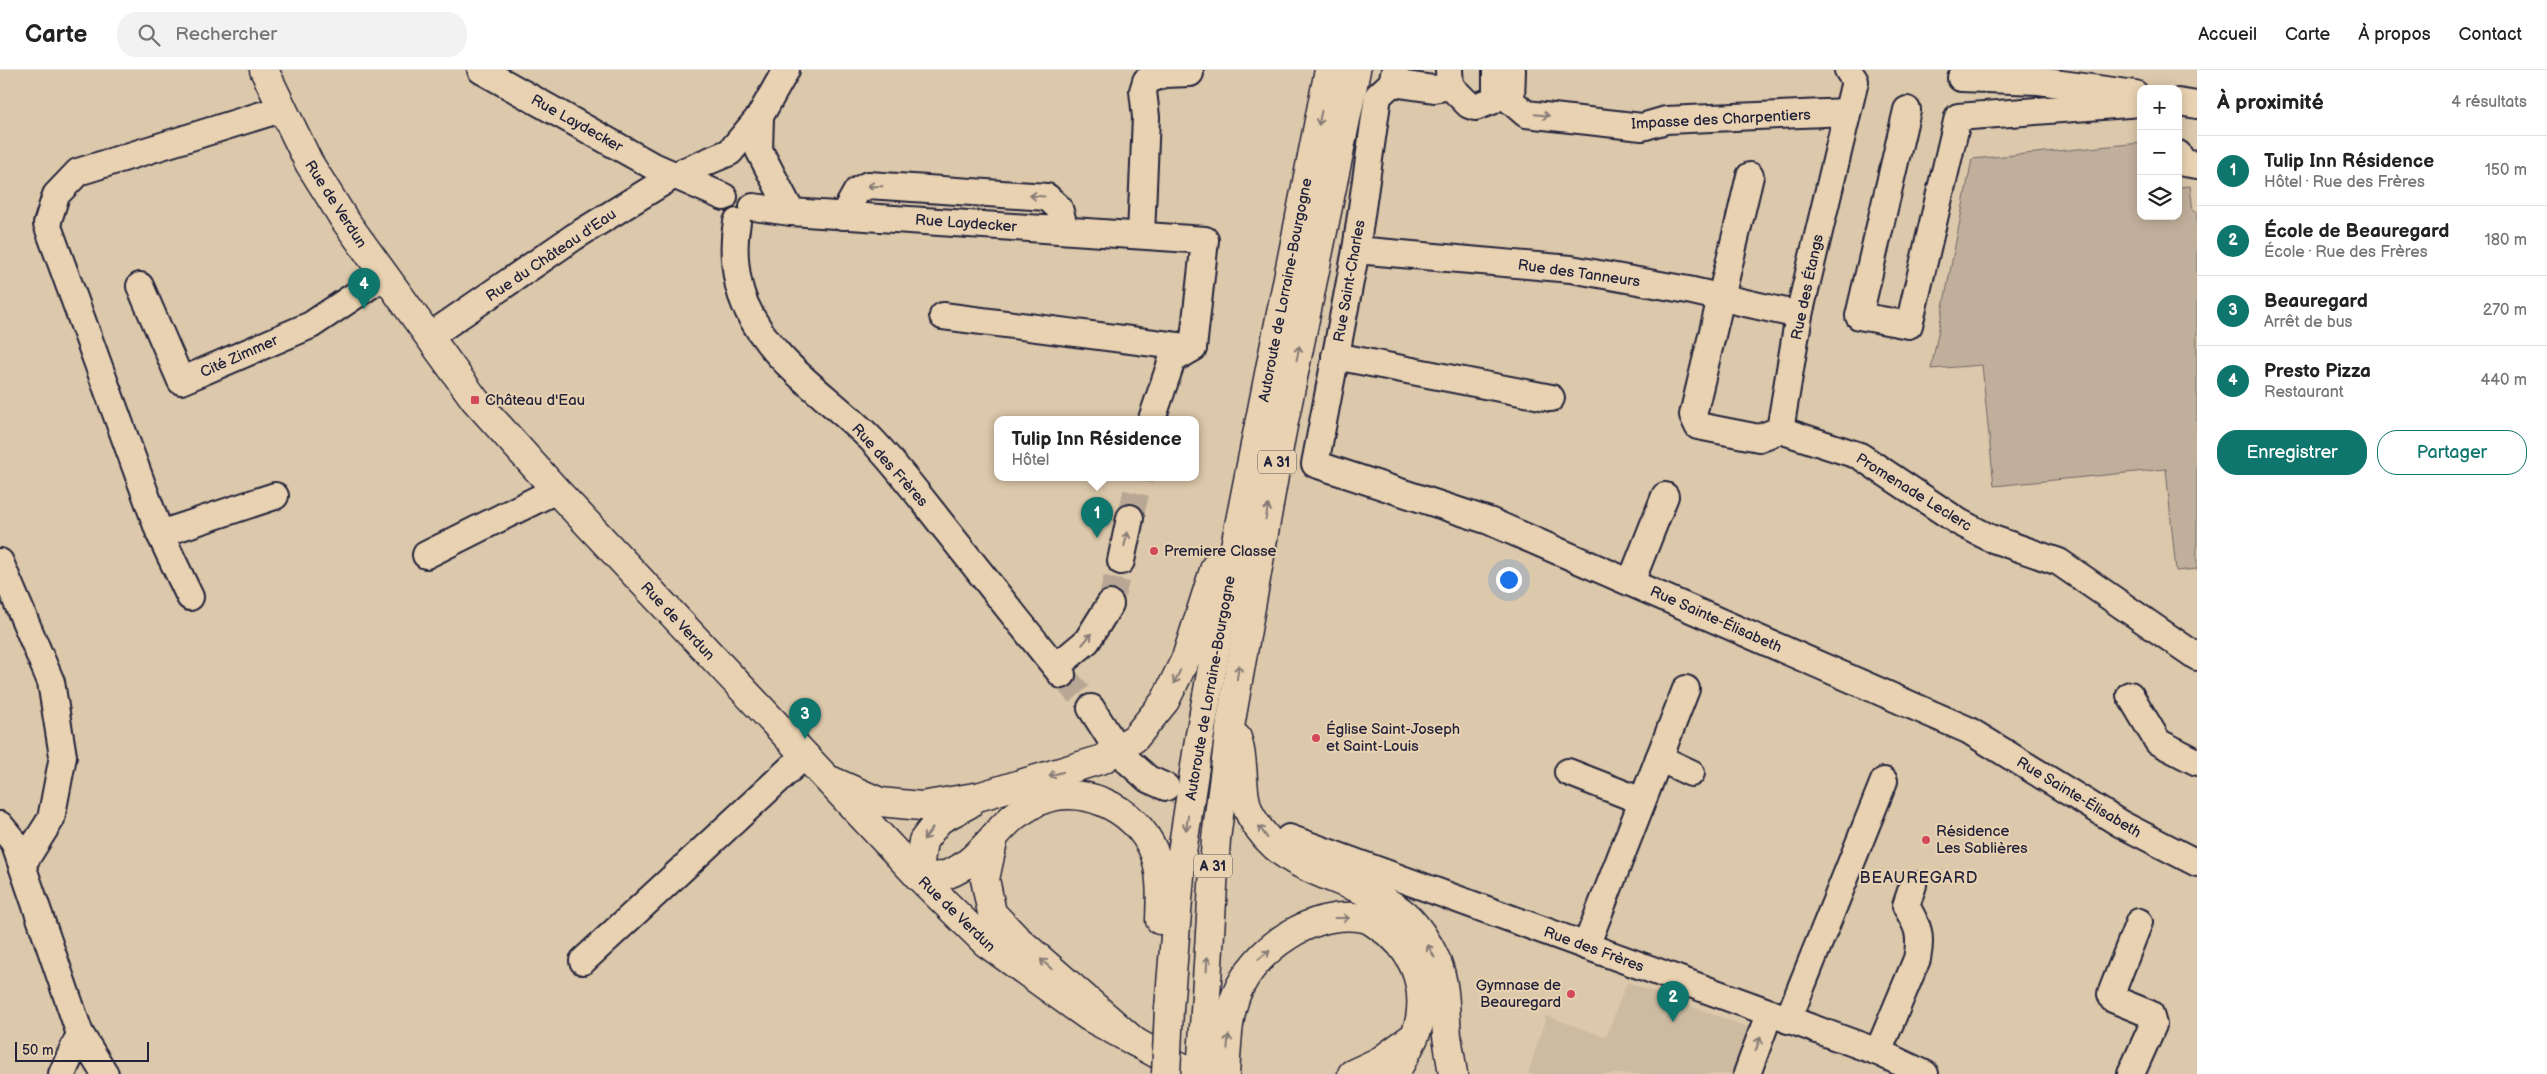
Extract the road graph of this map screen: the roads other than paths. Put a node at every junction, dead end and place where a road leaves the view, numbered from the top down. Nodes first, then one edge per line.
1 (264, 70) edge
2 (481, 70) edge
3 (786, 70) edge
4 (1329, 70) edge
5 (1356, 70) edge
6 (1496, 70) edge
7 (1512, 70) edge
8 (1848, 70) edge
9 (1190, 73) dead end
10 (1394, 76) edge
11 (1449, 78) edge
12 (1961, 78) dead end
13 (2137, 94) edge
14 (2137, 103) edge
15 (2182, 103) edge
16 (2197, 105) edge
17 (281, 109) junction
18 (1907, 110) dead end
19 (1847, 112) junction
20 (760, 116) junction
21 (2182, 160) edge
22 (2197, 165) edge
23 (673, 176) junction
24 (1750, 176) dead end
25 (791, 212) junction
26 (745, 214) junction
27 (1141, 235) junction
28 (1356, 250) junction
29 (384, 276) junction
30 (140, 286) dead end
31 (1720, 297) junction
32 (1799, 315) junction
33 (943, 316) dead end
34 (430, 336) junction
35 (1194, 348) junction
36 (1334, 356) junction
37 (1551, 398) dead end
38 (1154, 416) edge
39 (1780, 430) junction
40 (1257, 434) junction
41 (556, 490) junction
42 (275, 496) dead end
43 (1665, 496) dead end
44 (1130, 518) tunnel mouth
45 (160, 534) junction
46 (426, 555) dead end
47 (1121, 561) tunnel mouth
48 (0, 562) edge
49 (1631, 582) junction
50 (190, 597) dead end
51 (1110, 604) tunnel mouth
52 (2197, 657) edge
53 (1686, 690) dead end
54 (2130, 695) dead end
55 (1091, 708) tunnel mouth
56 (1231, 720) junction
57 (1110, 738) dead end
58 (805, 755) junction
59 (1659, 758) junction
60 (1129, 762) dead end
61 (2197, 762) edge
62 (1568, 772) dead end
63 (1690, 772) dead end
64 (830, 780) junction
65 (1884, 781) dead end
66 (1166, 787) tunnel mouth
67 (981, 796) junction
68 (1642, 800) junction
69 (0, 825) edge
70 (994, 837) junction
71 (1290, 838) tunnel mouth
72 (2197, 863) edge
73 (22, 865) junction
74 (918, 876) junction
75 (1912, 885) dead end
76 (2139, 922) dead end
77 (1586, 946) junction
78 (583, 961) dead end
79 (1169, 1009) junction
80 (1778, 1017) junction
81 (80, 1034) junction
82 (1413, 1036) junction
83 (1448, 1037) junction
84 (1135, 1042) junction
85 (1878, 1052) junction
86 (62, 1074) edge
87 (105, 1074) edge
88 (1166, 1074) edge
89 (1194, 1074) edge
90 (1201, 1074) edge
91 (1225, 1074) edge
92 (1352, 1074) edge
93 (1394, 1074) edge
94 (1436, 1074) edge
95 (1453, 1074) edge
96 (1747, 1074) edge
97 (1925, 1074) edge
98 (2131, 1074) edge

1 - 17 main road, Rue de Verdun
2 - 23 street, Rue Laydecker
3 - 20 street
4 -> 40 main road, Autoroute de Lorraine-Bourgogne / A 31
56 -> 5 main road, Autoroute de Lorraine-Bourgogne / A 31
6 - 11 street
7 -> 19 street, Impasse des Charpentiers
8 - 19 street
9 - 27 street
10 - 11 street, Rue Saint-Charles
10 - 28 street, Rue Saint-Charles
12 - 13 street
14 - 18 street
15 - 16 street
17 - 29 main road, Rue de Verdun
17 - 45 street
19 - 32 street, Rue des Étangs
20 - 23 street
20 - 25 street
21 - 22 street
23 - 26 street, Rue Laydecker
23 - 34 street, Rue du Château d'Eau
24 - 31 street
25 - 26 street, Rue Laydecker
25 - 27 street, Rue Laydecker
26 -> 51 street, Rue des Frères
27 - 35 street, Rue Laydecker
28 - 31 street, Rue des Tanneurs
28 - 36 street, Rue Saint-Charles
29 - 30 street, Cité Zimmer
29 - 34 main road, Rue de Verdun
31 - 32 street, Rue des Tanneurs
31 - 39 street
32 - 39 street, Rue des Étangs
33 - 35 street
34 - 41 main road, Rue de Verdun
35 - 38 street
36 - 37 street, Rue Saint-Charles
36 - 49 street, Rue Sainte-Élisabeth
39 - 52 street, Promenade Leclerc
40 -> 67 main road
40 -> 79 main road, Autoroute de Lorraine-Bourgogne / A 31
41 - 46 street
41 - 58 main road, Rue de Verdun
42 - 45 street
43 - 49 street
47 -> 44 street
45 - 50 street
48 - 73 street
49 - 72 street, Rue Sainte-Élisabeth
53 - 59 street
54 - 61 street
55 - 57 street
83 -> 56 main road
90 -> 56 main road, Autoroute de Lorraine-Bourgogne / A 31
58 - 64 main road, Rue de Verdun
58 - 78 street
59 - 63 street
59 - 68 street
60 - 66 street
62 - 68 street
64 - 67 main road
64 - 74 main road, Rue de Verdun
65 - 80 street
67 -> 74 main road
68 - 77 street
69 - 73 street
70 - 74 main road
70 - 79 main road
84 -> 70 main road
71 - 77 street, Rue des Frères
73 - 81 street
74 - 84 main road, Rue de Verdun
75 - 85 street
76 - 98 street
77 - 80 street, Rue des Frères
79 - 88 main road, Autoroute de Lorraine-Bourgogne / A 31, bridge
80 - 85 street, Rue des Frères
96 -> 80 street
81 - 86 street
81 - 87 street
91 -> 82 main road
82 - 92 main road
82 - 93 main road
83 - 94 main road
83 - 95 main road
84 - 89 main road, Rue de Verdun
85 - 97 street, Rue des Frères

